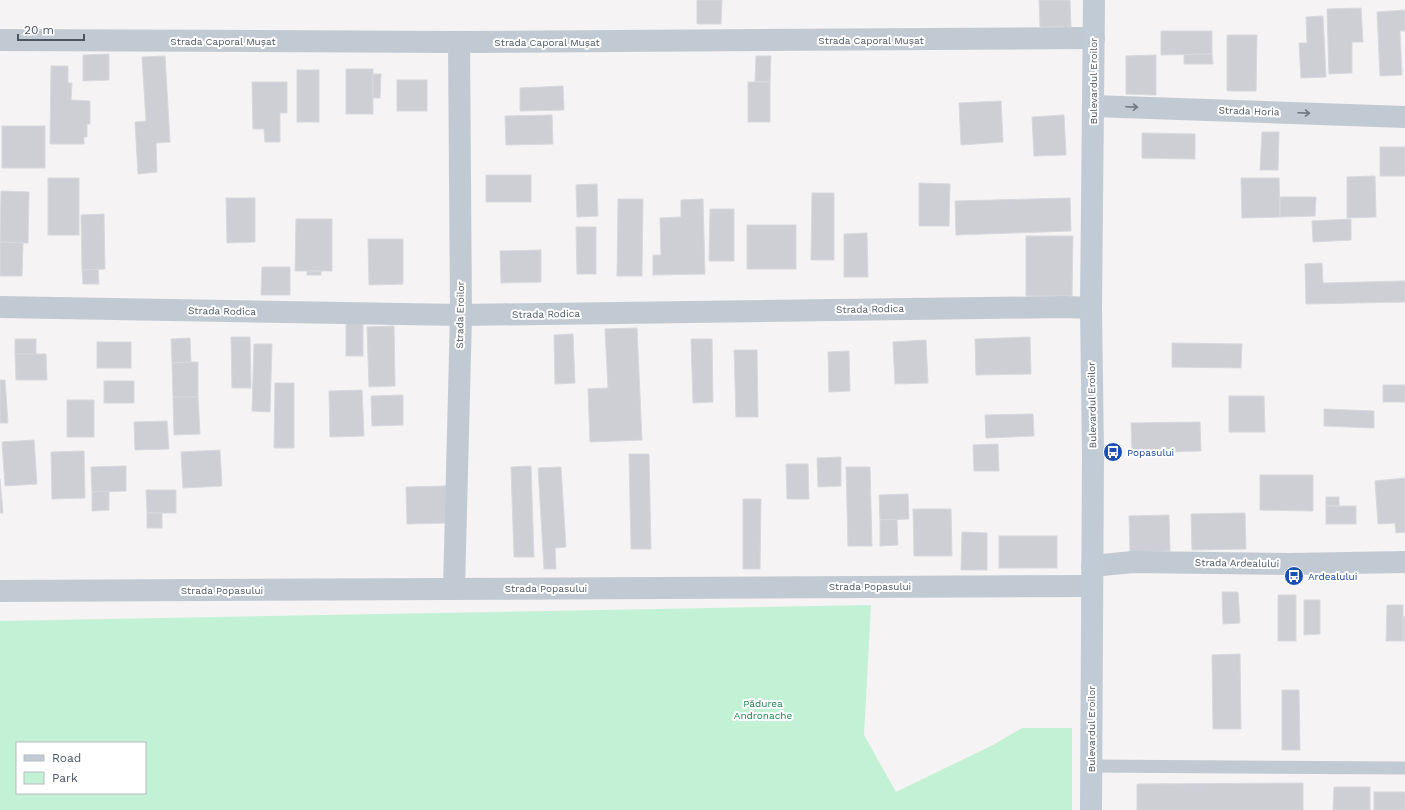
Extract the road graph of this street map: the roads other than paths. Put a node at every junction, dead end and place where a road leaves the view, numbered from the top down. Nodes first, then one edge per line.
1 (1094, 0) edge
2 (1094, 38) junction
3 (0, 40) edge
4 (459, 42) junction
5 (1093, 106) junction
6 (1405, 117) edge
7 (0, 307) edge
8 (1091, 308) junction
9 (461, 315) junction
10 (1405, 562) edge
11 (1092, 576) junction
12 (454, 589) junction
13 (0, 591) edge
14 (1091, 766) junction
15 (1404, 768) edge
16 (1091, 810) edge

1 - 2 main road, Bulevardul Eroilor
2 - 4 street, Strada Caporal Mușat
2 - 5 main road, Bulevardul Eroilor
3 - 4 street, Strada Caporal Mușat
4 - 9 street, Strada Eroilor
5 -> 6 street, Strada Horia
5 - 8 main road, Bulevardul Eroilor
7 - 9 street, Strada Rodica
8 - 9 street, Strada Rodica
8 - 11 main road, Bulevardul Eroilor
9 - 12 street, Strada Eroilor
10 - 11 street, Strada Ardealului
11 - 12 street, Strada Popasului
11 - 14 main road, Bulevardul Eroilor
12 - 13 street, Strada Popasului
14 - 15 lane
14 - 16 main road, Bulevardul Eroilor

